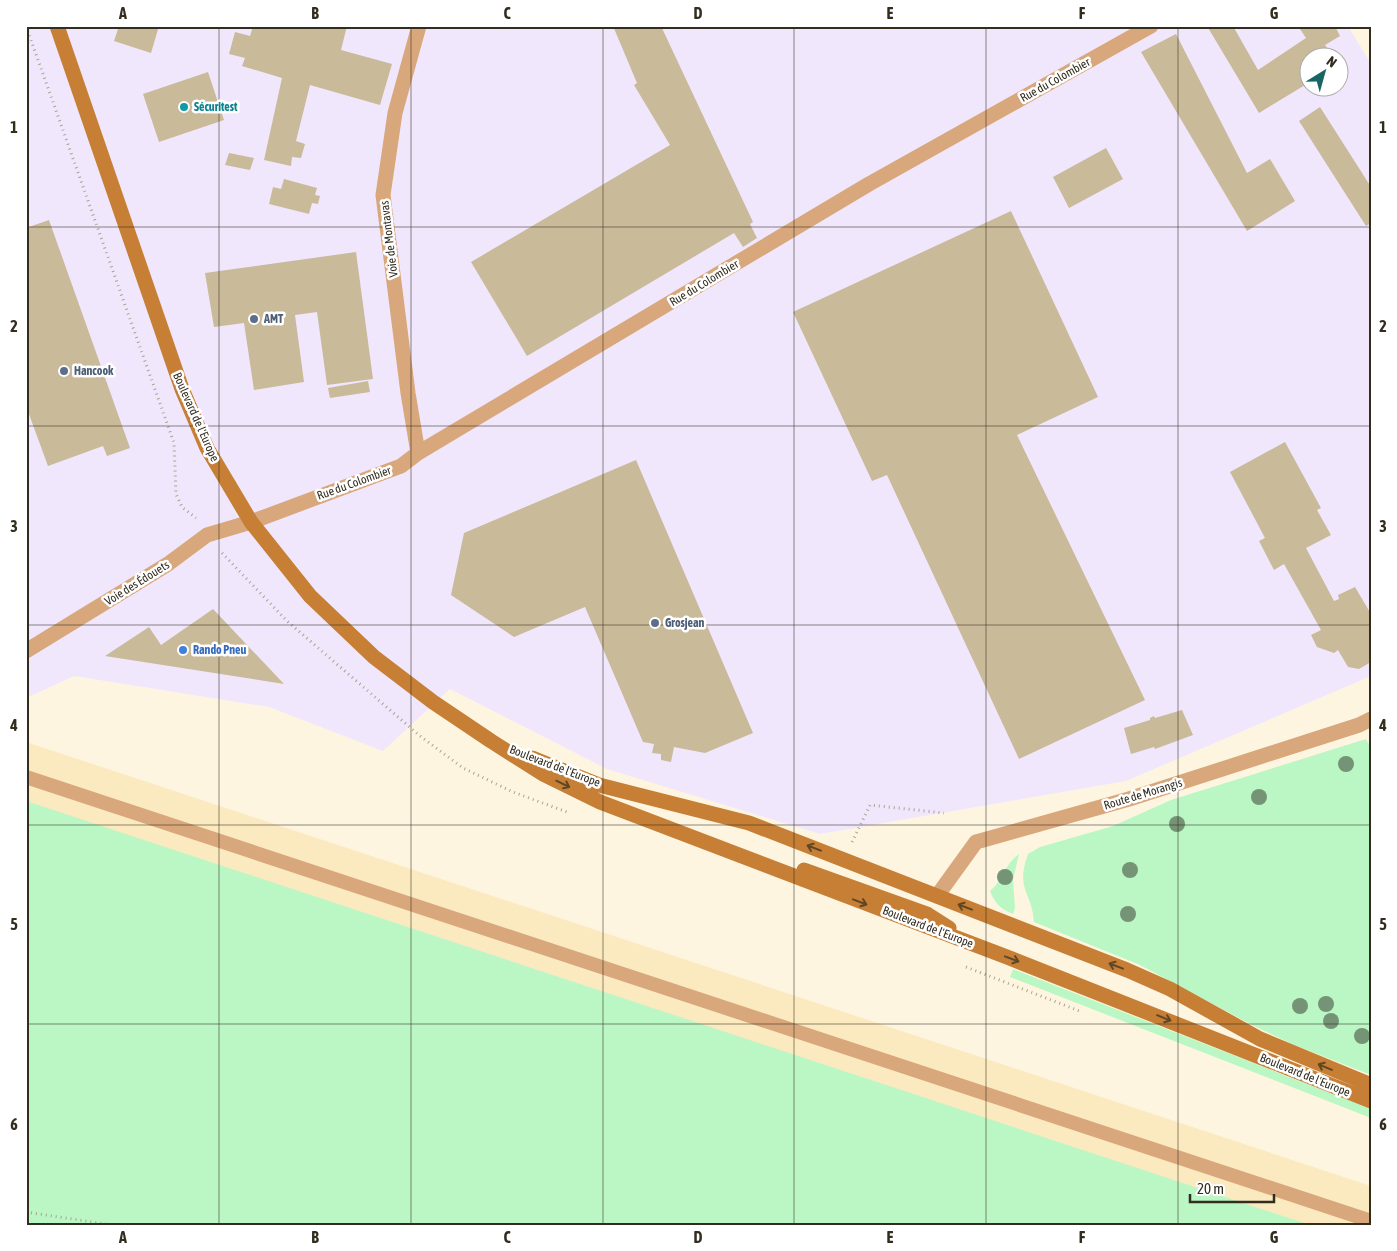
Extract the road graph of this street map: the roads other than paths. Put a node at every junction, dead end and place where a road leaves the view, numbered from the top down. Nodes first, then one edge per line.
1 (57, 26) edge
2 (419, 26) edge
3 (1151, 26) edge
4 (418, 454) junction
5 (251, 522) junction
6 (26, 651) edge
7 (1371, 719) edge
8 (491, 741) junction
9 (26, 777) edge
10 (629, 813) junction
11 (937, 896) junction
12 (927, 914) junction
13 (973, 944) junction
14 (1371, 1085) edge
15 (1371, 1102) edge
16 (1371, 1221) edge

1 - 5 main road, Boulevard de l'Europe
2 - 4 street, Voie de Montavas
3 - 4 street, Rue du Colombier
4 - 5 street, Rue du Colombier
5 - 6 street, Voie des Édouets
5 - 8 main road, Boulevard de l'Europe
7 - 11 street, Route de Morangis
8 -> 10 main road, Boulevard de l'Europe
11 -> 8 main road, Boulevard de l'Europe
9 - 16 lane
10 - 12 main road
10 -> 13 main road, Boulevard de l'Europe
11 - 12 main road
14 -> 11 main road, Boulevard de l'Europe
12 - 13 main road
13 -> 15 main road, Boulevard de l'Europe

